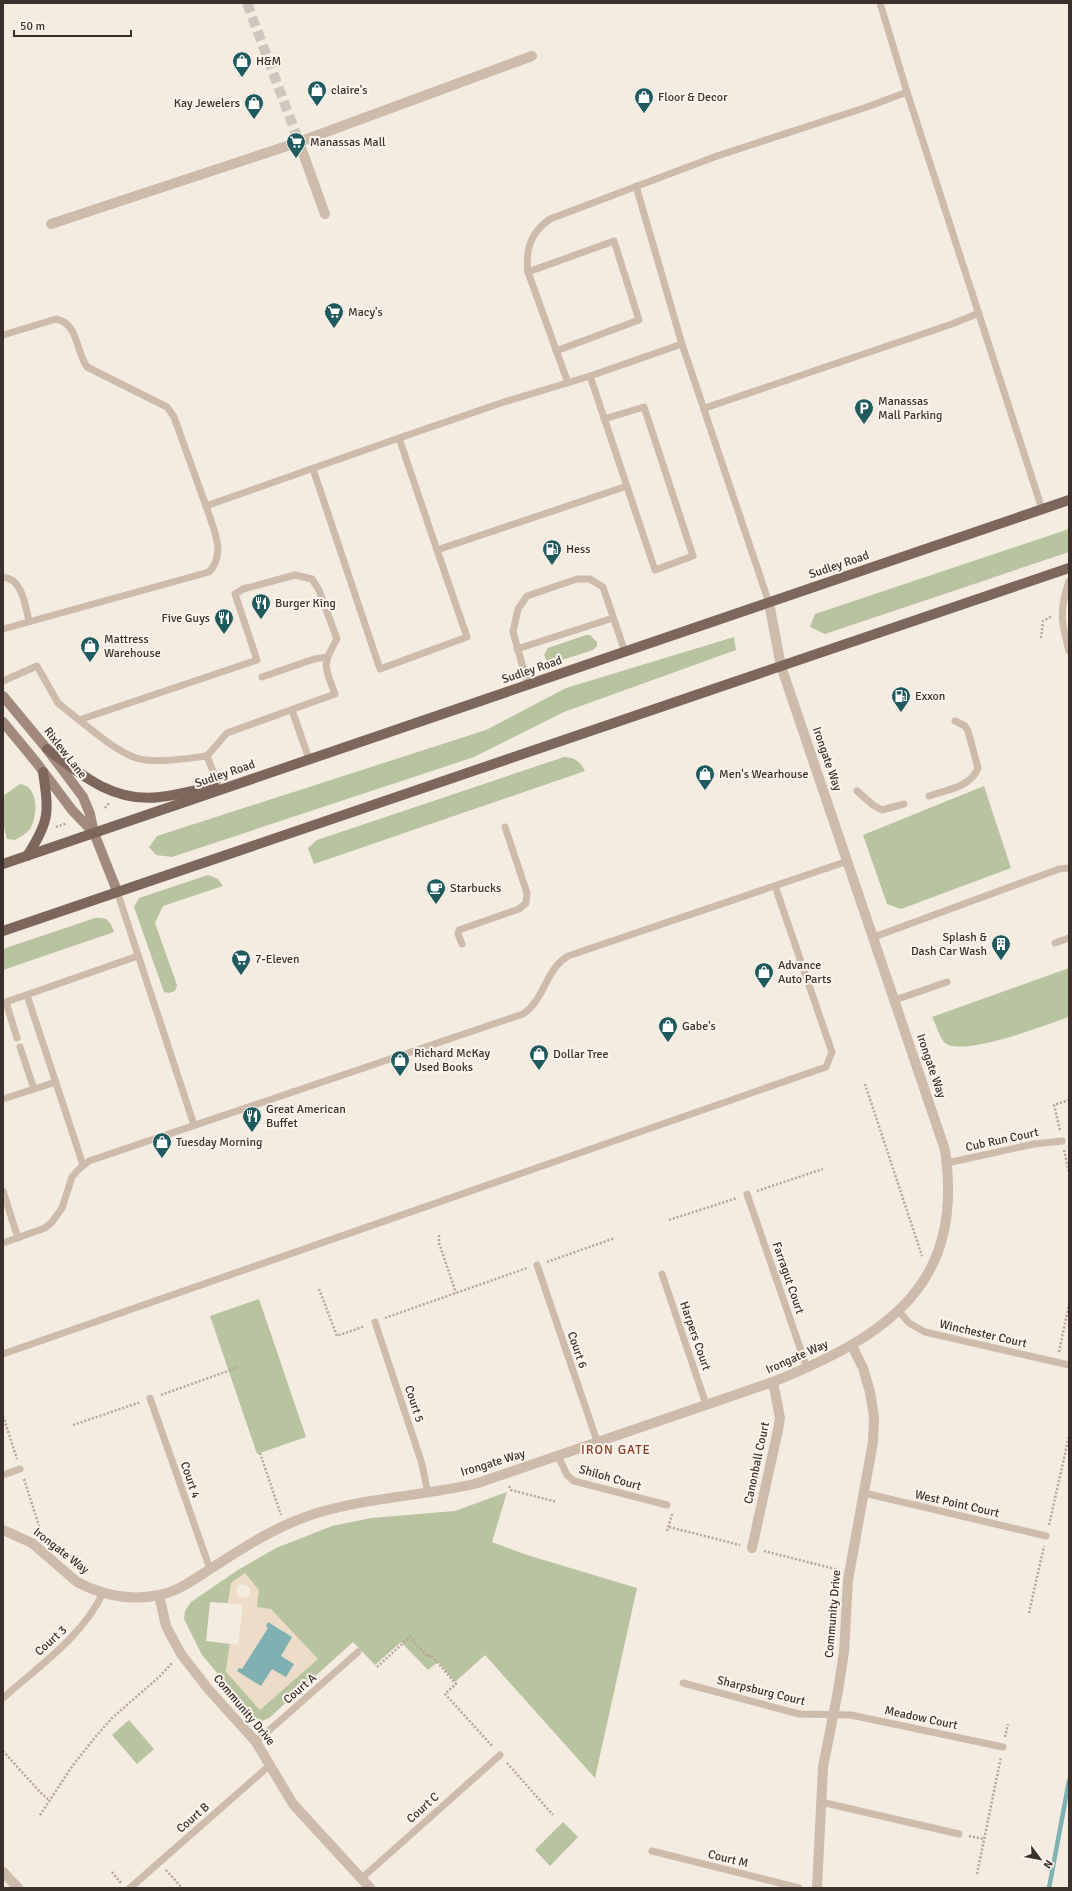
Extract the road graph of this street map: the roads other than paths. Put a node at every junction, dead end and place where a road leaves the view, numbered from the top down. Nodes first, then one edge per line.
1 (880, 3) edge
2 (532, 56) dead end
3 (907, 92) junction
4 (299, 142) junction
5 (636, 186) junction
6 (325, 214) dead end
7 (51, 224) dead end
8 (528, 272) junction
9 (980, 313) junction
10 (3, 335) edge
11 (682, 344) junction
12 (556, 351) junction
13 (590, 376) junction
14 (568, 383) junction
15 (704, 408) junction
16 (604, 420) junction
17 (399, 438) junction
18 (313, 469) junction
19 (627, 486) junction
20 (1069, 500) edge
21 (206, 506) junction
22 (1042, 509) junction
23 (437, 550) junction
24 (1069, 568) edge
25 (3, 577) edge
26 (1069, 581) edge
27 (769, 603) junction
28 (613, 618) junction
29 (29, 621) junction
30 (3, 629) edge
31 (517, 649) junction
32 (1069, 651) edge
33 (625, 652) junction
34 (326, 657) junction
35 (781, 666) junction
36 (262, 677) dead end
37 (3, 681) edge
38 (528, 685) junction
39 (3, 696) edge
40 (292, 710) junction
41 (79, 720) junction
42 (955, 721) dead end
43 (3, 722) edge
44 (47, 749) junction
45 (208, 756) junction
46 (309, 759) junction
47 (43, 772) junction
48 (219, 788) junction
49 (857, 791) dead end
50 (930, 796) dead end
51 (904, 804) dead end
52 (505, 827) dead end
53 (94, 833) junction
54 (27, 856) junction
55 (848, 861) junction
56 (3, 864) edge
57 (1069, 868) edge
58 (775, 886) junction
59 (117, 891) junction
60 (3, 931) edge
61 (874, 936) junction
62 (1069, 938) edge
63 (1056, 943) dead end
64 (462, 944) dead end
65 (138, 956) junction
66 (946, 982) dead end
67 (27, 995) junction
68 (895, 1000) junction
69 (4, 1003) edge
70 (18, 1038) dead end
71 (20, 1048) dead end
72 (56, 1082) junction
73 (34, 1089) junction
74 (3, 1099) edge
75 (194, 1125) junction
76 (1062, 1142) dead end
77 (947, 1163) junction
78 (84, 1165) junction
79 (3, 1191) edge
80 (747, 1194) dead end
81 (18, 1238) junction
82 (3, 1243) edge
83 (537, 1265) road end
84 (662, 1274) dead end
85 (898, 1311) junction
86 (375, 1322) road end
87 (852, 1346) junction
88 (3, 1354) edge
89 (1069, 1365) edge
90 (807, 1368) junction
91 (773, 1382) junction
92 (150, 1398) dead end
93 (706, 1404) junction
94 (597, 1441) junction
95 (558, 1456) junction
96 (20, 1469) dead end
97 (3, 1475) edge
98 (864, 1493) junction
99 (428, 1494) junction
100 (667, 1505) dead end
101 (3, 1530) edge
102 (1046, 1536) dead end
103 (752, 1548) dead end
104 (210, 1569) junction
105 (104, 1593) junction
106 (159, 1595) junction
107 (358, 1652) dead end
108 (683, 1683) dead end
109 (3, 1698) edge
110 (833, 1716) junction
111 (256, 1742) junction
112 (1003, 1747) road end
113 (500, 1755) road end
114 (270, 1765) junction
115 (821, 1802) junction
116 (960, 1834) road end
117 (652, 1851) dead end
118 (3, 1872) edge
119 (362, 1878) junction
120 (18, 1888) edge
121 (130, 1888) edge
122 (370, 1888) edge
123 (799, 1888) edge
124 (817, 1888) edge

1 - 3 lane
2 - 4 street
3 - 5 lane
3 - 9 lane
4 - 6 street
4 - 7 street
5 - 8 lane
5 - 11 lane
8 - 12 lane
8 - 12 lane
9 - 15 lane
9 - 22 lane
10 - 21 lane
11 - 13 lane
11 - 15 lane
12 - 14 lane
13 - 14 lane
13 - 16 lane
14 - 17 lane
15 - 27 lane
16 - 19 lane
16 - 19 lane
17 - 18 lane
17 - 23 lane
18 - 21 lane
18 - 23 lane
19 - 23 lane
20 - 22 main road, Sudley Road
21 - 29 lane
22 - 27 main road, Sudley Road
24 - 35 main road
25 - 29 lane
26 - 32 lane
27 - 33 main road, Sudley Road
27 - 35 street, Irongate Way
28 - 31 lane
28 - 31 lane
28 - 33 lane
29 - 30 lane
31 - 38 lane
33 - 38 main road, Sudley Road
34 - 36 lane
34 - 40 lane
34 - 41 lane
35 - 55 street, Irongate Way
35 - 59 main road
37 - 41 lane
38 - 46 main road, Sudley Road
39 - 44 street, Rixlew Lane
40 - 45 lane
40 - 46 lane
41 - 45 lane
42 - 50 lane
43 - 47 street, Rixlew Lane
44 - 48 main road
44 - 53 street, Rixlew Lane
45 - 48 lane
46 - 48 main road, Sudley Road
47 - 53 street, Rixlew Lane
47 - 54 main road
48 - 53 main road, Sudley Road
49 - 51 lane
52 - 64 lane
53 - 54 main road, Sudley Road
53 - 59 street, Rixlew Lane
54 - 56 main road, Sudley Road
55 - 58 lane
55 - 61 street, Irongate Way
57 - 61 lane
58 - 75 lane
58 - 88 lane
59 - 60 main road
59 - 65 lane
61 - 68 street, Irongate Way
62 - 63 lane
65 - 67 lane
65 - 75 lane
66 - 68 lane
67 - 69 lane
67 - 72 lane
68 - 77 street, Irongate Way
69 - 70 lane
71 - 73 lane
72 - 73 lane
72 - 78 lane
73 - 74 lane
75 - 78 lane
76 - 77 lane, Cub Run Court
77 - 85 street, Irongate Way
78 - 81 lane
79 - 81 lane
80 - 90 lane, Farragut Court
81 - 82 lane
83 - 94 lane, Court 6
84 - 93 lane, Harpers Court
85 - 87 street, Irongate Way
85 - 89 lane, Winchester Court
86 - 99 lane, Court 5
87 - 90 street, Irongate Way
87 - 98 street, Community Drive
90 - 91 street, Irongate Way
91 - 93 street, Irongate Way
91 - 103 street, Canonball Court
92 - 104 lane, Court 4
93 - 94 street, Irongate Way
94 - 95 street, Irongate Way
95 - 99 street, Irongate Way
95 - 100 lane, Shiloh Court
96 - 97 lane
98 - 102 lane, West Point Court
98 - 110 street, Community Drive
99 - 104 street, Irongate Way
101 - 105 street, Irongate Way
104 - 106 street, Irongate Way
105 - 106 street, Irongate Way
105 - 109 lane, Court 3
106 - 111 street, Community Drive
107 - 111 lane, Court A
108 - 110 lane, Sharpsburg Court
110 - 112 lane, Meadow Court
110 - 115 street, Community Drive
111 - 114 street, Community Drive
113 - 119 lane, Court C
114 - 119 street, Community Drive
114 - 121 lane, Court B
115 - 116 lane
115 - 124 street, Community Drive
117 - 123 lane, Court M
118 - 120 street
119 - 122 street, Community Drive

